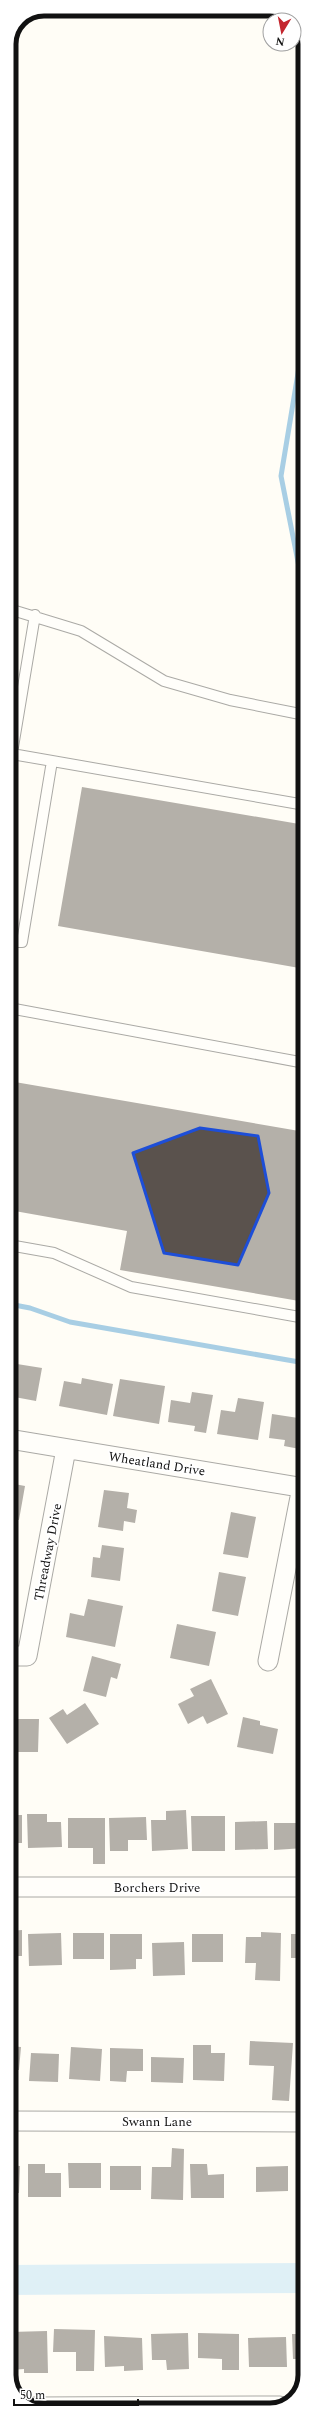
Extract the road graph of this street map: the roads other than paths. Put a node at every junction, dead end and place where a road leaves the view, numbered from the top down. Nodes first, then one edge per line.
1 (16, 611) edge
2 (35, 615) junction
3 (298, 714) edge
4 (16, 730) edge
5 (16, 755) edge
6 (52, 761) junction
7 (298, 804) edge
8 (16, 942) edge
9 (16, 1009) edge
10 (298, 1062) edge
11 (16, 1246) edge
12 (298, 1317) edge
13 (16, 1440) edge
14 (66, 1448) junction
15 (298, 1487) edge
16 (298, 1517) edge
17 (18, 1656) edge
18 (268, 1661) dead end
19 (16, 1887) edge
20 (298, 1887) edge
21 (16, 2121) edge
22 (298, 2122) edge

1 - 2 lane
2 - 3 lane
2 - 4 lane
5 - 6 lane
6 - 7 lane
6 - 8 lane
9 - 10 lane
11 - 12 lane
13 - 14 street, Wheatland Drive
14 - 15 street, Wheatland Drive
14 - 17 street, Threadway Drive
16 - 18 street
19 - 20 street, Borchers Drive
21 - 22 street, Swann Lane

